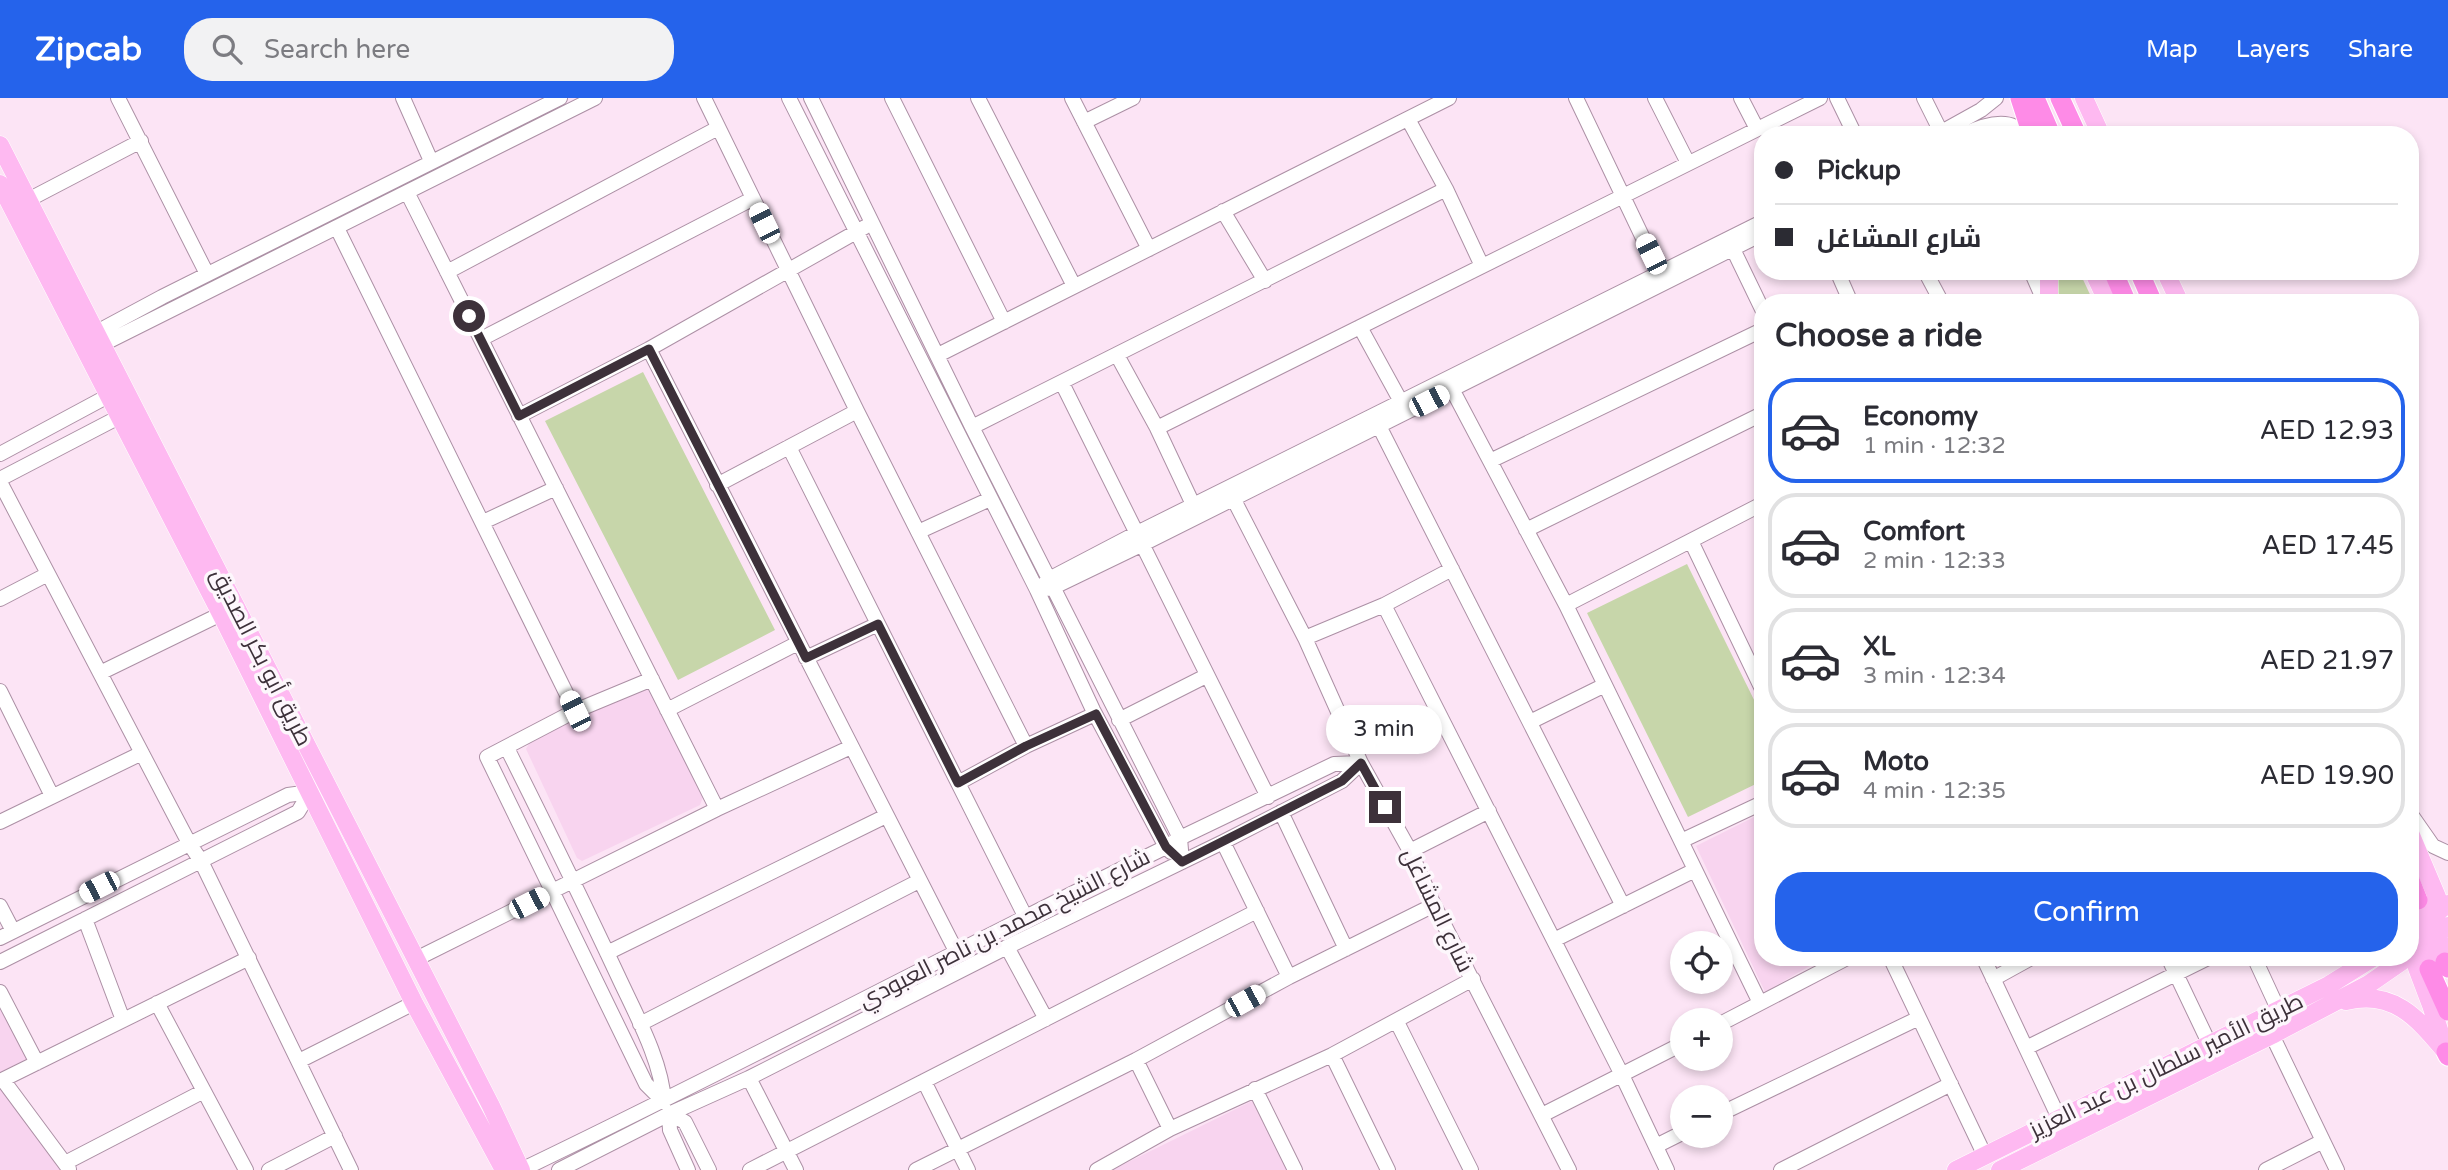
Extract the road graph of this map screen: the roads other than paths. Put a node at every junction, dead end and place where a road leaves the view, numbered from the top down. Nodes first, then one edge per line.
1 (118, 98) edge
2 (403, 98) edge
3 (560, 98) edge
4 (595, 98) edge
5 (704, 98) edge
6 (789, 98) edge
7 (811, 98) edge
8 (892, 98) edge
9 (978, 98) edge
10 (1072, 98) edge
11 (1133, 98) edge
12 (1449, 98) edge
13 (1576, 98) edge
14 (1656, 98) edge
15 (1741, 98) edge
16 (1820, 98) edge
17 (1837, 98) edge
18 (1924, 98) edge
19 (1996, 98) edge
20 (2013, 98) edge
21 (2020, 98) edge
22 (2035, 98) edge
23 (2060, 98) edge
24 (2084, 98) edge
25 (1408, 118) junction
26 (1084, 122) junction
27 (1755, 126) edge
28 (1763, 126) edge
29 (1851, 126) edge
30 (1939, 126) edge
31 (1956, 126) edge
32 (1984, 126) edge
33 (2009, 126) edge
34 (2027, 126) edge
35 (2028, 126) edge
36 (2047, 126) edge
37 (2073, 126) edge
38 (2097, 126) edge
39 (718, 128) junction
40 (1754, 130) edge
41 (141, 141) junction
42 (0, 145) edge
43 (431, 161) junction
44 (1688, 163) junction
45 (0, 184) edge
46 (1446, 190) junction
47 (407, 192) junction
48 (1623, 196) junction
49 (752, 199) junction
50 (12, 204) edge
51 (1223, 211) junction
52 (872, 222) junction
53 (1754, 226) edge
54 (337, 228) junction
55 (858, 233) junction
56 (1754, 238) edge
57 (1149, 249) junction
58 (1733, 249) junction
59 (1482, 266) junction
60 (787, 269) junction
61 (447, 272) junction
62 (207, 274) junction
63 (1662, 278) junction
64 (1265, 281) junction
65 (1074, 286) junction
66 (1755, 294) edge
67 (1004, 322) junction
68 (1360, 327) junction
69 (1754, 334) edge
70 (481, 339) junction
71 (93, 341) junction
72 (649, 349) junction
73 (938, 355) junction
74 (1117, 355) junction
75 (1062, 383) junction
76 (1452, 389) junction
77 (108, 396) junction
78 (1404, 407) junction
79 (857, 411) junction
80 (519, 416) junction
81 (119, 417) junction
82 (1754, 418) edge
83 (1379, 426) junction
84 (972, 427) junction
85 (1157, 428) junction
86 (789, 447) junction
87 (0, 454) edge
88 (1490, 461) junction
89 (0, 480) edge
90 (718, 485) junction
91 (556, 488) junction
92 (1233, 498) junction
93 (990, 499) junction
94 (1754, 508) edge
95 (1196, 511) junction
96 (483, 522) junction
97 (1527, 530) junction
98 (918, 532) junction
99 (1138, 539) junction
100 (1691, 541) junction
101 (1452, 569) junction
102 (48, 574) junction
103 (1052, 583) junction
104 (1037, 590) junction
105 (0, 599) edge
106 (1384, 605) junction
107 (1566, 605) junction
108 (221, 614) junction
109 (878, 624) junction
110 (1305, 638) junction
111 (798, 643) junction
112 (1754, 657) edge
113 (806, 658) junction
114 (100, 673) junction
115 (1206, 676) junction
116 (652, 679) junction
117 (1605, 685) junction
118 (0, 691) edge
119 (4, 708) edge
120 (667, 710) junction
121 (575, 711) junction
122 (1096, 714) junction
123 (1119, 720) junction
124 (1530, 722) junction
125 (1026, 746) junction
126 (851, 747) junction
127 (507, 748) junction
128 (142, 753) junction
129 (1361, 763) junction
130 (958, 783) junction
131 (310, 792) junction
132 (52, 796) junction
133 (1268, 797) junction
134 (1754, 807) edge
135 (717, 809) junction
136 (1489, 811) junction
137 (1281, 812) junction
138 (886, 816) junction
139 (0, 822) edge
140 (2419, 825) edge
141 (1180, 838) junction
142 (2419, 838) edge
143 (1681, 841) junction
144 (1223, 842) junction
145 (189, 844) junction
146 (1166, 847) junction
147 (1410, 851) junction
148 (2448, 853) edge
149 (2419, 854) edge
150 (201, 861) junction
151 (1182, 862) junction
152 (1695, 870) junction
153 (573, 881) junction
154 (919, 881) junction
155 (551, 892) junction
156 (2448, 896) edge
157 (2448, 904) edge
158 (1434, 905) junction
159 (0, 906) edge
160 (1623, 906) junction
161 (1257, 911) junction
162 (2419, 913) edge
163 (1026, 916) junction
164 (85, 919) junction
165 (2419, 926) edge
166 (2448, 926) edge
167 (7, 934) edge
168 (1554, 940) junction
169 (1007, 947) junction
170 (2419, 947) edge
171 (1346, 949) junction
172 (956, 951) junction
173 (607, 953) junction
174 (249, 958) junction
175 (416, 959) junction
176 (0, 962) edge
177 (2443, 962) edge
178 (1832, 966) edge
179 (1894, 966) edge
180 (1987, 966) edge
181 (2017, 966) edge
182 (2172, 966) edge
183 (2194, 966) edge
184 (2258, 966) edge
185 (2346, 966) edge
186 (2360, 966) edge
187 (2393, 966) edge
188 (2406, 966) edge
189 (2177, 975) junction
190 (1289, 977) junction
191 (1473, 979) junction
192 (1993, 979) junction
193 (2329, 985) junction
194 (0, 992) edge
195 (158, 1003) junction
196 (414, 1003) junction
197 (1760, 1003) junction
198 (2326, 1007) junction
199 (2278, 1009) junction
200 (2448, 1011) edge
201 (1733, 1017) edge
202 (1919, 1018) junction
203 (1046, 1019) junction
204 (123, 1020) junction
205 (1397, 1022) junction
206 (640, 1024) junction
207 (2272, 1035) junction
208 (2209, 1043) junction
209 (2026, 1048) junction
210 (1670, 1050) edge
211 (1332, 1055) junction
212 (2447, 1055) edge
213 (1136, 1060) junction
214 (299, 1061) junction
215 (37, 1063) junction
216 (1622, 1075) junction
217 (748, 1078) junction
218 (1, 1080) edge
219 (923, 1081) junction
220 (1951, 1084) junction
221 (1255, 1089) junction
222 (204, 1091) junction
223 (667, 1108) junction
224 (1733, 1108) edge
225 (1542, 1115) junction
226 (2059, 1118) junction
227 (1170, 1129) junction
228 (335, 1136) junction
229 (1670, 1139) edge
230 (2323, 1141) junction
231 (1656, 1146) junction
232 (958, 1149) junction
233 (786, 1151) junction
234 (1985, 1156) junction
235 (67, 1167) edge
236 (2010, 1168) edge
237 (246, 1170) edge
238 (269, 1170) edge
239 (351, 1170) edge
240 (504, 1170) edge
241 (522, 1170) edge
242 (559, 1170) edge
243 (688, 1170) edge
244 (709, 1170) edge
245 (750, 1170) edge
246 (796, 1170) edge
247 (916, 1170) edge
248 (968, 1170) edge
249 (1097, 1170) edge
250 (1295, 1170) edge
251 (1388, 1170) edge
252 (1471, 1170) edge
253 (1569, 1170) edge
254 (1667, 1170) edge
255 (1781, 1170) edge
256 (1956, 1170) edge
257 (2266, 1170) edge
258 (2337, 1170) edge

1 - 41 street
2 - 43 street
3 - 43 street
4 - 47 street
5 - 39 street
6 - 55 street
7 - 52 street
8 - 67 street
9 - 65 street
10 - 26 street
11 - 26 street
12 - 25 street
13 - 48 street
14 - 44 street
15 - 27 street
16 - 28 street
17 - 29 street
18 - 30 street
19 - 31 street
20 - 34 main road
21 - 35 highway
22 - 36 highway
23 - 37 highway
24 - 38 main road
25 - 46 street
25 - 51 street
26 - 57 street
32 - 33 street
39 - 49 street
39 - 61 street
40 - 44 street
41 - 50 street
41 - 62 street
42 - 50 main road, طريق أبو بكر الصديق
43 - 62 street
44 - 48 street
45 - 50 main road, طريق أبو بكر الصديق
46 - 59 street
46 - 64 street
47 - 54 street
47 - 61 street
48 - 59 street
48 - 63 street
49 - 60 street
49 - 70 street
50 - 71 main road, طريق أبو بكر الصديق
51 - 57 street
51 - 64 street
52 - 55 street
52 - 73 street
53 - 63 street
54 - 71 street
54 - 96 street
55 - 60 street
55 - 93 street
56 - 58 street
57 - 65 street
58 - 63 street
58 - 66 street
59 - 68 street
60 - 72 street
60 - 79 street
61 - 70 street
62 - 71 street
63 - 76 street
63 - 78 street
64 - 74 street
65 - 67 street
67 - 73 street
68 - 78 street
68 - 85 street
69 - 88 street
70 - 80 street
71 - 77 main road, طريق أبو بكر الصديق
71 - 175 main road, طريق أبو بكر الصديق
72 - 80 street
72 - 90 street
73 - 84 street
74 - 75 street
74 - 85 street
75 - 84 street
75 - 99 street
76 - 78 street
76 - 88 street
77 - 81 main road, طريق أبو بكر الصديق
77 - 87 street
78 - 83 street
78 - 95 street
79 - 86 street
79 - 98 street
80 - 91 street
81 - 89 street
81 - 108 main road, طريق أبو بكر الصديق
82 - 97 street
83 - 92 street
83 - 101 street
84 - 103 street
85 - 95 street
86 - 90 street
86 - 109 street
88 - 97 street
89 - 102 street
90 - 111 street
91 - 96 street
91 - 116 street
92 - 95 street
92 - 110 street, شارع المشاغل
93 - 98 street
93 - 104 street
94 - 100 street
95 - 99 street
96 - 121 street
97 - 107 street
98 - 125 street
99 - 103 street
99 - 115 street
100 - 107 street
100 - 112 street
101 - 106 street
101 - 124 street
102 - 105 street
102 - 114 street
103 - 104 street
103 - 123 street
104 - 122 street
106 - 110 street
106 - 136 street
107 - 117 street
108 - 114 street
108 - 131 main road, طريق أبو بكر الصديق
109 - 113 street
109 - 130 street
110 - 129 street, شارع المشاغل
111 - 113 street
111 - 120 street
113 - 126 street
114 - 128 street
115 - 123 street
115 - 133 street
116 - 120 street
116 - 121 street
117 - 124 street
117 - 143 street
118 - 119 street
119 - 132 street
120 - 135 street
121 - 127 street
122 - 125 street
122 - 146 street
123 - 141 street
124 - 160 street
125 - 130 street
126 - 135 street
126 - 138 street
127 - 153 street
127 - 155 street
128 - 132 street
128 - 145 street
129 - 133 street, شارع الشيخ محمد بن ناصر العبودي
129 - 137 street, شارع الشيخ محمد بن ناصر العبودي
129 - 147 street, شارع المشاغل
130 - 163 street
131 - 145 street
131 - 150 street
131 - 196 main road, طريق أبو بكر الصديق
132 - 139 street
133 - 141 street, شارع الشيخ محمد بن ناصر العبودي
134 - 143 street
135 - 153 street
136 - 147 street
136 - 168 street
137 - 144 street, شارع الشيخ محمد بن ناصر العبودي
137 - 171 street
138 - 154 street
138 - 173 street
140 - 148 street
141 - 146 street, شارع الشيخ محمد بن ناصر العبودي
141 - 151 street
142 - 156 main road
143 - 152 street
144 - 151 street, شارع الشيخ محمد بن ناصر العبودي
144 - 161 street
145 - 150 street
145 - 167 street
146 - 151 street
146 - 163 street, شارع الشيخ محمد بن ناصر العبودي
147 - 158 street, شارع المشاغل
149 - 162 main road
150 - 164 street
150 - 174 street
151 - 169 street, شارع الشيخ محمد بن ناصر العبودي
152 - 160 street
152 - 197 street
153 - 155 street
153 - 173 street
154 - 172 street
154 - 206 street
155 - 175 street
155 - 223 street
157 - 165 main road
158 - 171 street
158 - 191 street, شارع المشاغل
159 - 167 street
160 - 168 street
161 - 190 street
161 - 203 street
163 - 172 street, شارع الشيخ محمد بن ناصر العبودي
164 - 176 street
164 - 204 street
166 - 170 main road, طريق الأمير سلطان بن عبد العزيز
168 - 216 street
169 - 203 street
169 - 217 street, شارع الشيخ محمد بن ناصر العبودي
171 - 190 street
172 - 223 street, شارع الشيخ محمد بن ناصر العبودي
173 - 206 street
174 - 195 street
174 - 214 street
175 - 241 main road, طريق أبو بكر الصديق
177 - 200 highway
177 - 212 main road
178 - 197 street
179 - 202 street
180 - 192 street
181 - 192 street
182 - 189 street
183 - 189 street
184 - 199 street
185 - 193 main road
186 - 193 main road, طريق الأمير سلطان بن عبد العزيز
187 - 198 main road, طريق الأمير سلطان بن عبد العزيز
188 - 212 main road
189 - 208 street
189 - 209 street
190 - 213 street
191 - 205 street
191 - 225 street, شارع المشاغل
192 - 209 street
193 - 199 main road, طريق الأمير سلطان بن عبد العزيز
194 - 215 street
195 - 204 street
195 - 222 street
196 - 214 street
196 - 240 main road, طريق أبو بكر الصديق
197 - 201 street
198 - 207 main road, طريق الأمير سلطان بن عبد العزيز
198 - 212 main road
199 - 208 main road, طريق الأمير سلطان بن عبد العزيز
202 - 220 street
202 - 224 street
203 - 219 street
204 - 215 street
205 - 211 street
205 - 252 street
206 - 223 street
207 - 230 street
207 - 236 main road, طريق الأمير سلطان بن عبد العزيز
208 - 226 main road, طريق الأمير سلطان بن عبد العزيز
209 - 226 street
210 - 216 street
211 - 221 street
211 - 251 street
213 - 227 street
213 - 232 street
214 - 228 street
215 - 218 street
216 - 225 street
216 - 231 street
217 - 223 street, شارع الشيخ محمد بن ناصر العبودي
217 - 233 street
218 - 235 street
219 - 232 street
219 - 233 street
220 - 234 street
220 - 255 street
221 - 227 street
221 - 250 street
222 - 235 street
222 - 237 street
223 - 241 street, شارع الشيخ محمد بن ناصر العبودي
223 - 242 street, شارع الشيخ محمد بن ناصر العبودي
223 - 243 street
223 - 244 street
225 - 253 street, شارع المشاغل
226 - 234 main road, طريق الأمير سلطان بن عبد العزيز
227 - 249 street
228 - 238 street
228 - 239 street
229 - 231 street
230 - 257 street
230 - 258 street
231 - 254 street
232 - 247 street
232 - 248 street
233 - 245 street
233 - 246 street
234 - 256 main road, طريق الأمير سلطان بن عبد العزيز

